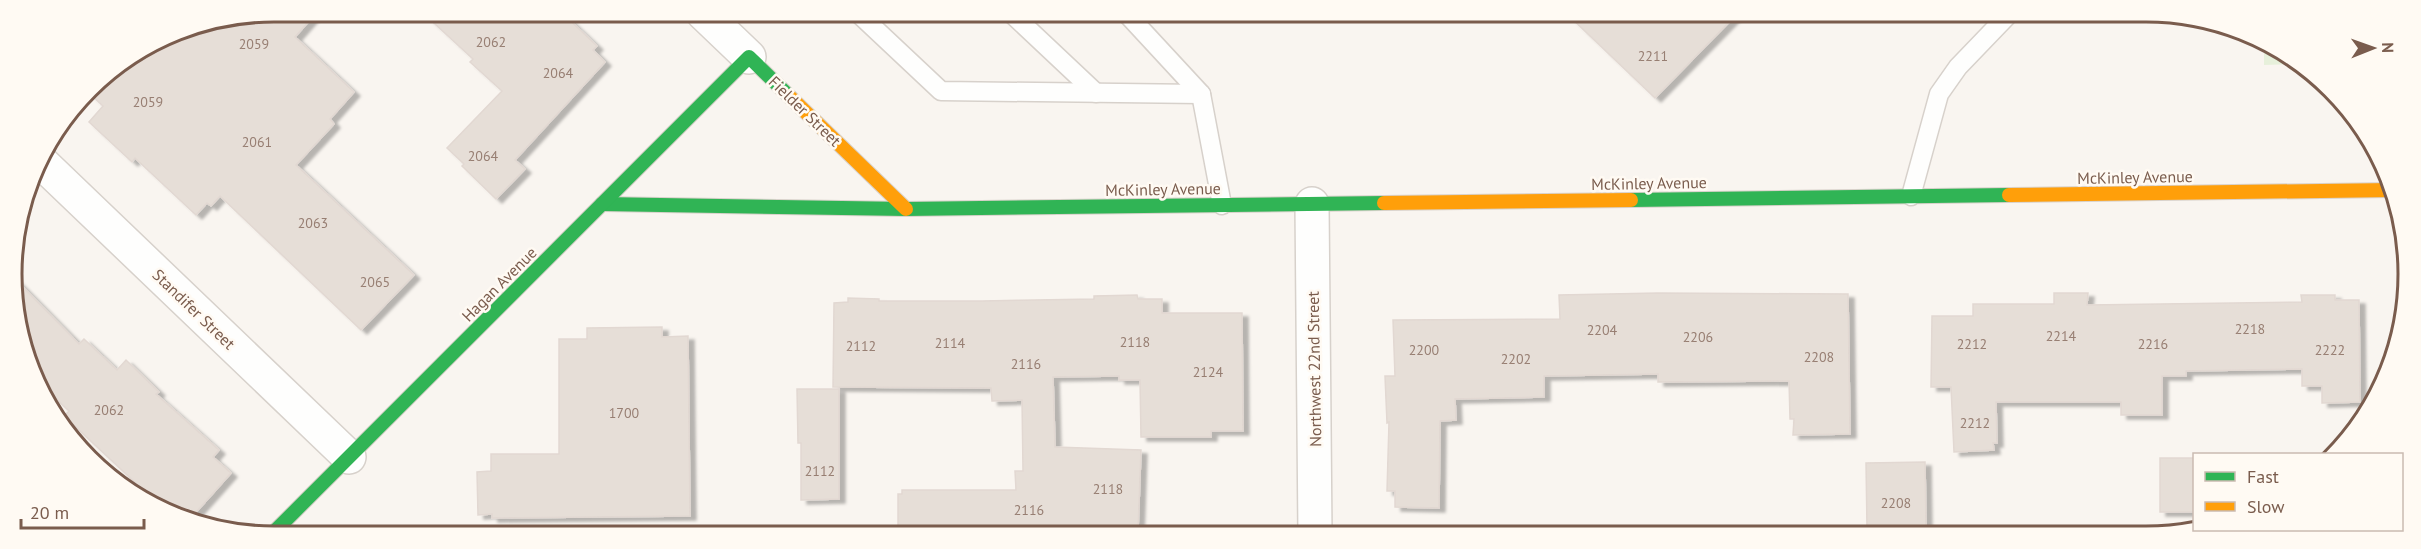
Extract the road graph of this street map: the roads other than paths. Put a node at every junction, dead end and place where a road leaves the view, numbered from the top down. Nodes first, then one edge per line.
1 (713, 22) edge
2 (868, 22) edge
3 (1021, 22) edge
4 (1134, 22) edge
5 (2001, 22) edge
6 (749, 57) junction
7 (1096, 93) junction
8 (1201, 94) junction
9 (46, 167) edge
10 (2384, 190) edge
11 (1911, 196) junction
12 (602, 204) junction
13 (1312, 204) junction
14 (1222, 205) junction
15 (906, 209) junction
16 (349, 457) junction
17 (280, 526) edge
18 (1316, 526) edge

1 - 6 street, Fielder Street
2 - 7 lane
3 - 7 lane
4 - 8 lane
5 - 11 lane
6 - 12 street, Hagan Avenue
6 - 15 street, Fielder Street
7 - 8 lane
8 - 14 lane
9 - 16 street, Standifer Street
10 - 11 street, McKinley Avenue
11 - 13 street, McKinley Avenue
12 - 15 street, McKinley Avenue
12 - 16 street, Hagan Avenue
13 - 14 street, McKinley Avenue
13 - 18 street, Northwest 22nd Street
14 - 15 street, McKinley Avenue
16 - 17 street, Hagan Avenue

